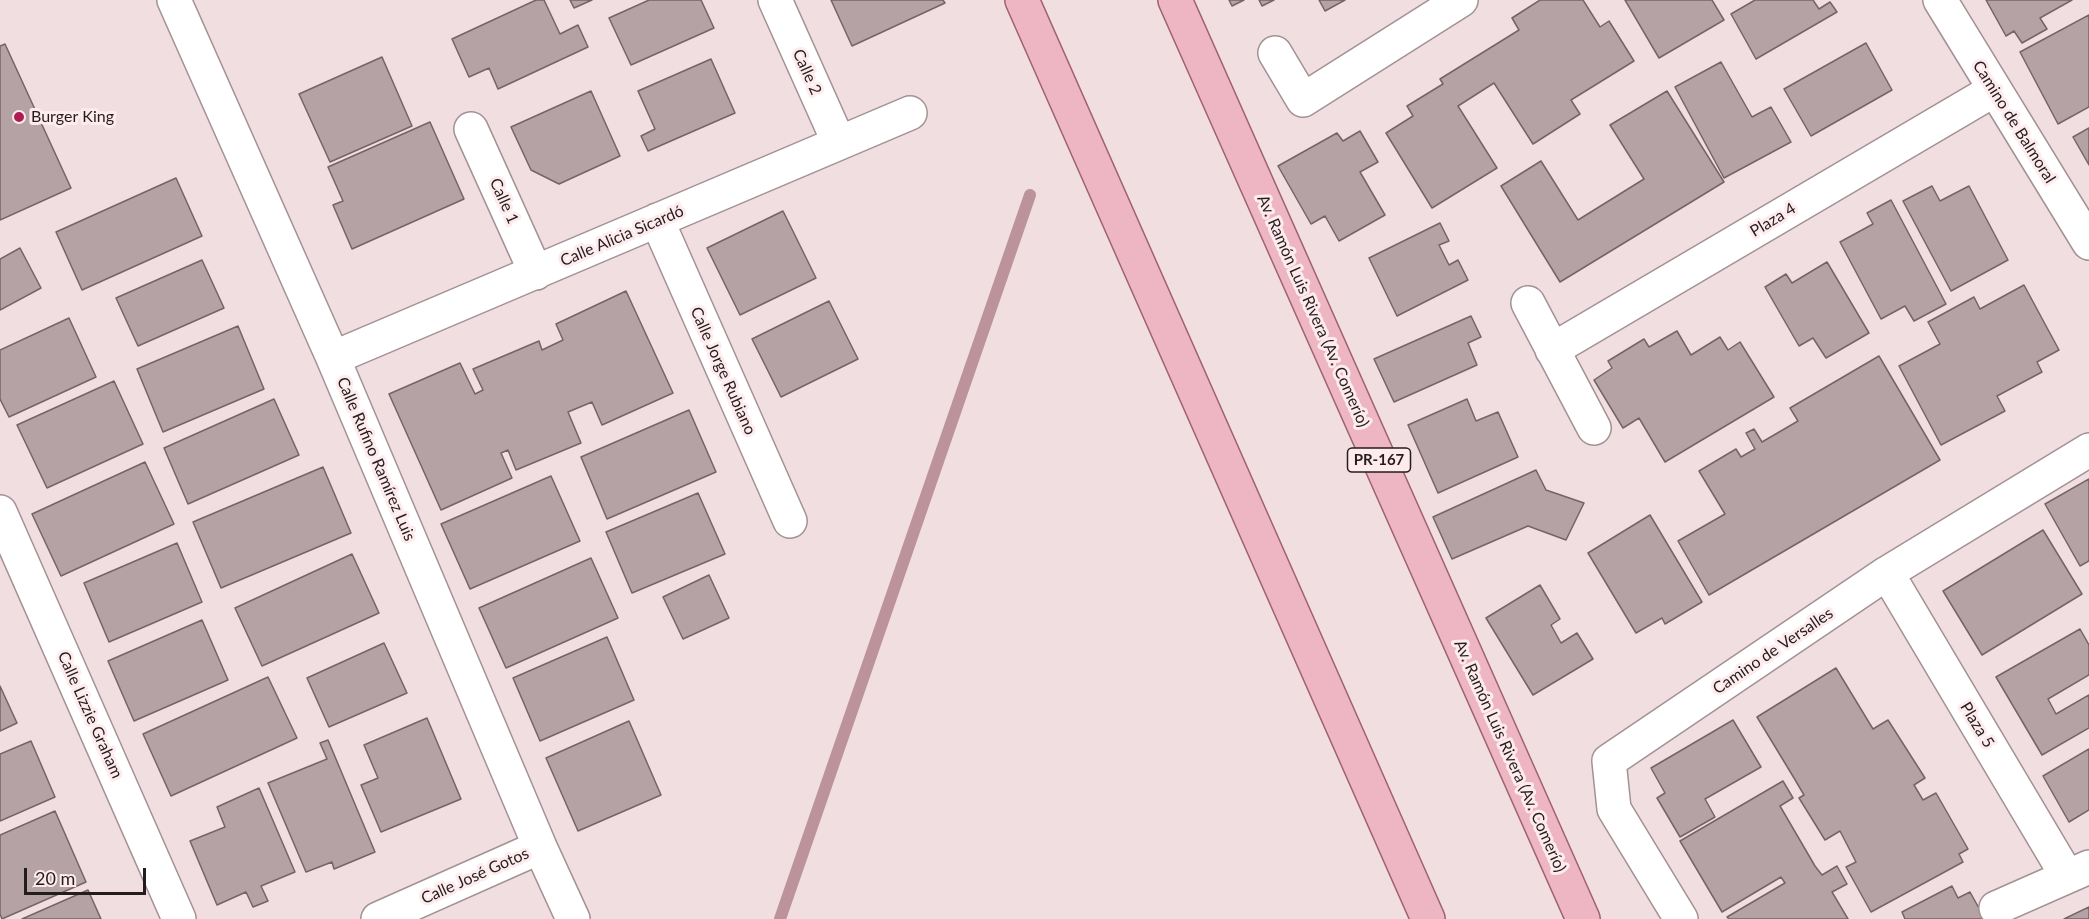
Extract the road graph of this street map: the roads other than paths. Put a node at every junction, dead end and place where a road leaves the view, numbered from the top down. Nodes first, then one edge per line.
1 (174, 0) edge
2 (775, 0) edge
3 (1022, 0) edge
4 (1175, 0) edge
5 (1461, 0) edge
6 (1940, 0) edge
7 (1275, 53) dead end
8 (1994, 90) junction
9 (910, 112) dead end
10 (471, 129) dead end
11 (839, 143) junction
12 (657, 220) junction
13 (2089, 243) edge
14 (536, 273) junction
15 (1528, 303) dead end
16 (1552, 350) junction
17 (333, 358) junction
18 (1594, 428) dead end
19 (2089, 450) edge
20 (0, 512) edge
21 (790, 521) dead end
22 (1887, 573) junction
23 (540, 847) junction
24 (2078, 872) edge
25 (1996, 908) dead end
26 (179, 919) edge
27 (378, 919) edge
28 (573, 919) edge
29 (1428, 919) edge
30 (1583, 919) edge
31 (1682, 919) edge

1 - 17 street, Calle Rufino Ramírez Luis
2 - 11 street, Calle 2
3 - 29 main road
4 - 30 main road, Av. Ramón Luis Rivera (Av. Comerío) / PR-167
5 - 7 street
6 - 8 street, Camino de Balmoral
8 - 13 street, Camino de Balmoral
8 - 16 street, Plaza 4
9 - 11 street, Calle Alicia Sicardó
10 - 14 street, Calle 1
11 - 12 street, Calle Alicia Sicardó
12 - 14 street, Calle Alicia Sicardó
12 - 21 street, Calle Jorge Rubiano
14 - 17 street, Calle Alicia Sicardó
15 - 16 street
16 - 18 street
17 - 23 street, Calle Rufino Ramírez Luis
19 - 22 street, Camino de Versalles
20 - 26 street, Calle Lizzie Graham
22 - 24 street, Plaza 5
22 - 31 street, Camino de Versalles
23 - 27 street, Calle José Gotos
23 - 28 street, Calle Rufino Ramírez Luis
24 - 25 street, Plaza 5

